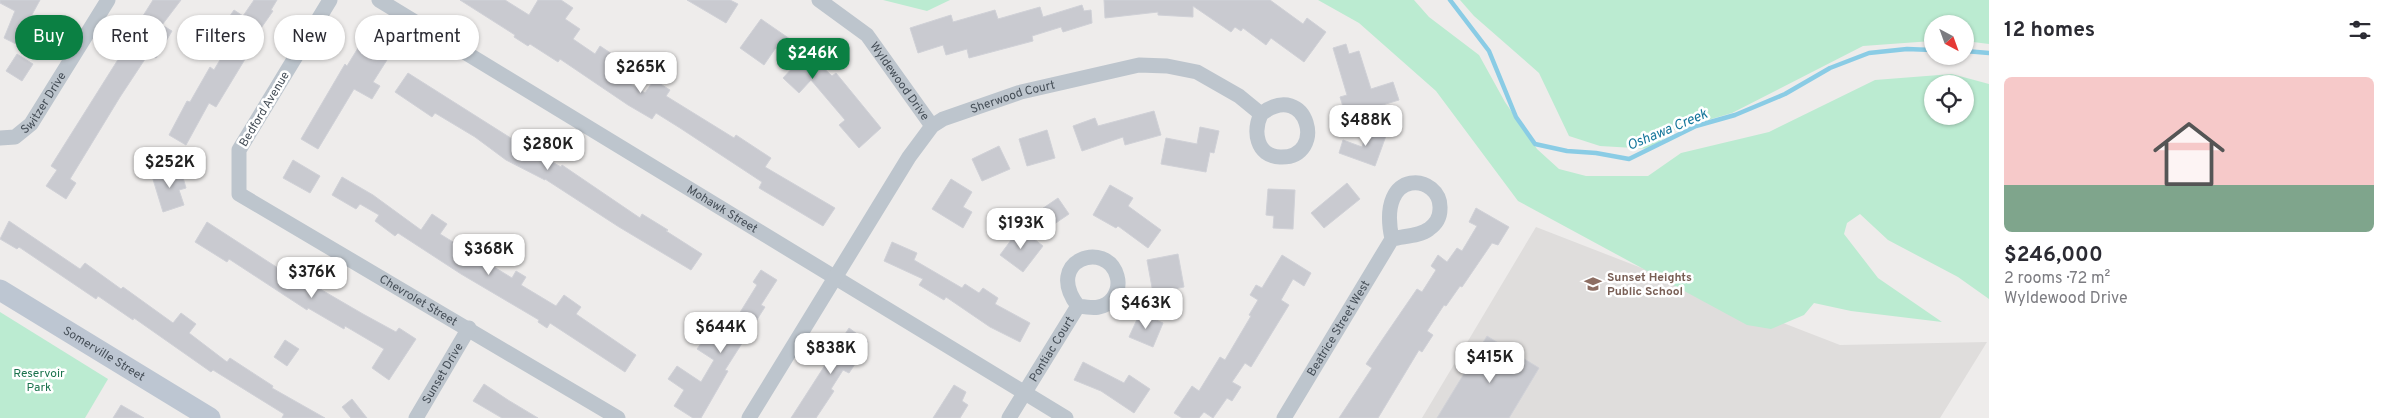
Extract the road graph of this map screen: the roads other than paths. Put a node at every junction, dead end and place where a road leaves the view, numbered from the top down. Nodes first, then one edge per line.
1 (108, 0) edge
2 (330, 0) edge
3 (379, 0) edge
4 (819, 0) edge
5 (1261, 114) dead end
6 (932, 126) junction
7 (0, 138) edge
8 (239, 170) joint
9 (1392, 239) dead end
10 (835, 277) junction
11 (0, 290) edge
12 (1078, 306) dead end
13 (470, 328) junction
14 (1025, 392) junction
15 (196, 415) edge
16 (416, 418) edge
17 (618, 418) edge
18 (749, 418) edge
19 (1009, 418) edge
20 (1066, 418) edge
21 (1284, 418) edge

1 - 7 street, Switzer Drive
2 - 8 street, Bedford Avenue
3 - 10 street, Mohawk Street
4 - 6 street, Wyldewood Drive
5 - 6 street, Sherwood Court
6 - 10 street, Sherwood Court
8 - 13 street, Chevrolet Street
9 - 21 street, Beatrice Street West
10 - 14 street, Mohawk Street
10 - 18 street, Sherwood Court
11 - 15 street, Somerville Street
12 - 14 street, Pontiac Court
13 - 16 street, Sunset Drive
13 - 17 street, Chevrolet Street
14 - 19 street, Pontiac Court
14 - 20 street, Mohawk Street

